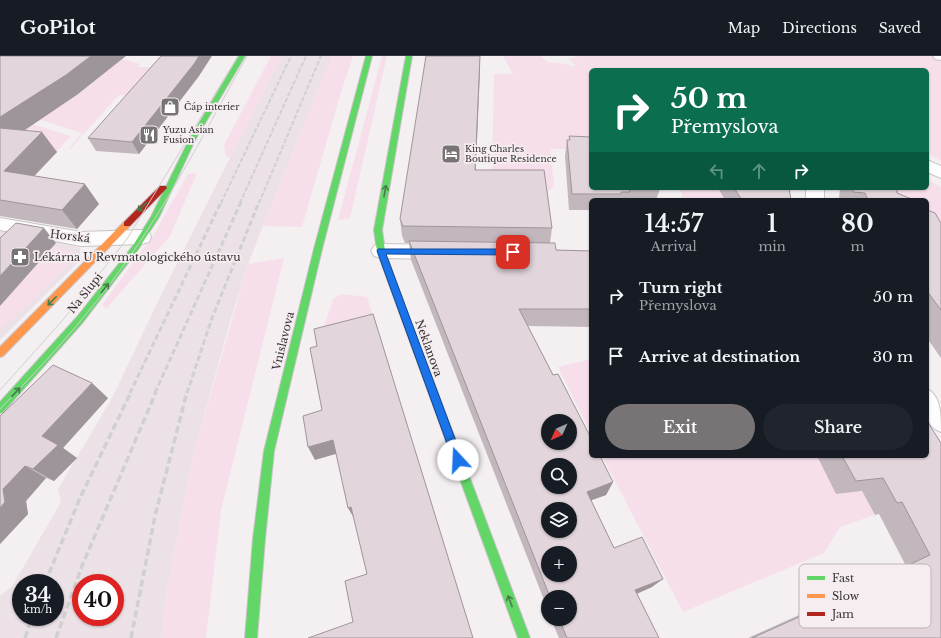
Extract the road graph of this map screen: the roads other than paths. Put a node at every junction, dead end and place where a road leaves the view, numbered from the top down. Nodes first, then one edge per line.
1 (242, 56) edge
2 (369, 56) edge
3 (409, 56) edge
4 (929, 166) edge
5 (941, 173) edge
6 (171, 180) junction
7 (0, 224) edge
8 (142, 238) junction
9 (110, 239) junction
10 (381, 251) junction
11 (458, 252) edge
12 (0, 353) edge
13 (929, 402) edge
14 (0, 409) edge
15 (941, 421) edge
16 (251, 638) edge
17 (524, 638) edge

1 - 6 street, Na Slupi
2 - 16 street, Vnislavova
10 -> 3 street, Neklanova
4 - 5 street
6 - 8 street, Na Slupi
6 -> 9 street, Na Slupi
7 - 9 street, Horská
8 - 9 street, Horská
14 -> 8 street, Na Slupi
9 -> 12 street, Na Slupi
10 - 11 street
17 -> 10 street, Neklanova
13 - 15 street

